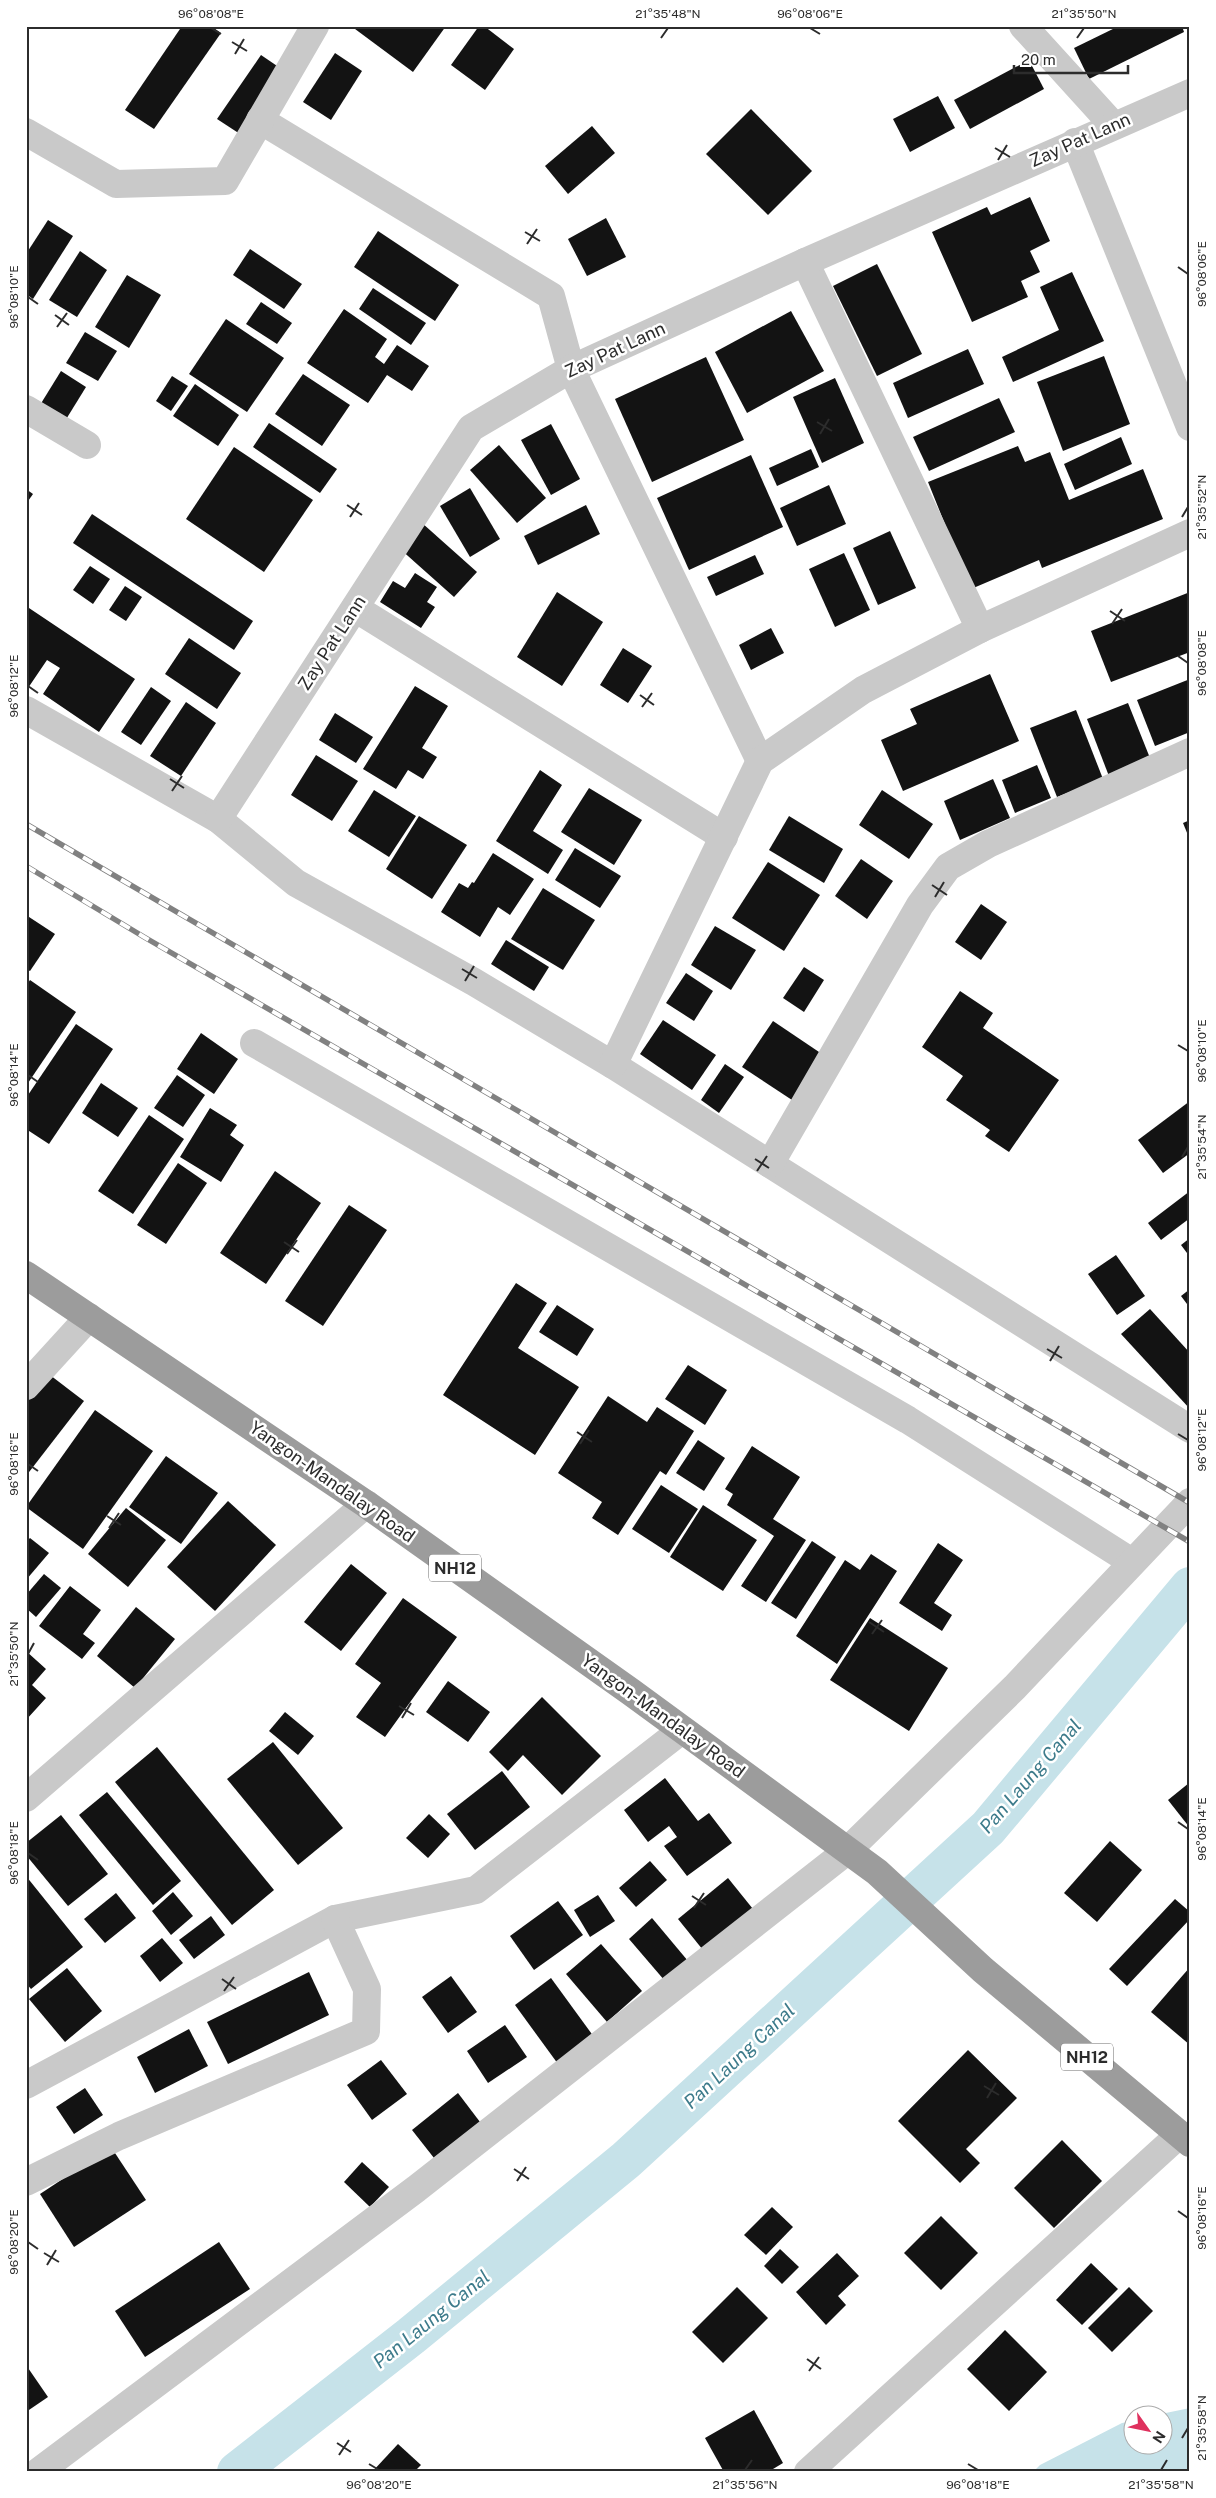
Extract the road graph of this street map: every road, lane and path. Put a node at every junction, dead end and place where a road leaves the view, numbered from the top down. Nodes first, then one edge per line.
1 (315, 26) edge
2 (1023, 26) edge
3 (1190, 93) edge
4 (260, 120) junction
5 (1114, 126) junction
6 (26, 132) edge
7 (1075, 142) junction
8 (805, 262) junction
9 (571, 369) junction
10 (26, 409) edge
11 (1190, 427) edge
12 (87, 445) dead end
13 (1190, 533) edge
14 (355, 608) junction
15 (980, 629) junction
16 (26, 710) edge
17 (1190, 752) edge
18 (760, 761) junction
19 (218, 819) junction
20 (724, 837) junction
21 (254, 1043) dead end
22 (613, 1065) junction
23 (770, 1164) junction
24 (26, 1275) edge
25 (89, 1317) junction
26 (26, 1386) edge
27 (1190, 1429) edge
28 (1190, 1502) edge
29 (366, 1504) junction
30 (1132, 1562) junction
31 (682, 1730) junction
32 (26, 1798) edge
33 (847, 1851) junction
34 (335, 1919) junction
35 (26, 2085) edge
36 (1184, 2139) edge
37 (26, 2182) edge
38 (38, 2472) edge
39 (808, 2472) edge

1 - 4 street
2 - 5 street
3 - 5 street, Zay Pat Lann
4 - 6 street
4 - 9 street
5 - 7 street, Zay Pat Lann
7 - 8 street, Zay Pat Lann
7 - 11 street
8 - 9 street, Zay Pat Lann
8 - 15 street
9 - 14 street, Zay Pat Lann
9 - 18 street
10 - 12 street
13 - 15 street
14 - 19 street, Zay Pat Lann
14 - 20 street
15 - 18 street
16 - 19 street
17 - 23 street
18 - 20 street
19 - 22 street
20 - 22 street
21 - 30 street
22 - 23 street
23 - 27 street
24 - 25 highway, Yangon-Mandalay Road / NH12
25 - 26 street
25 - 29 highway, Yangon-Mandalay Road / NH12
28 - 30 street
29 - 31 highway, Yangon-Mandalay Road / NH12
29 - 32 street
30 - 33 street
31 - 33 highway, Yangon-Mandalay Road / NH12
31 - 34 street
33 - 36 highway, Yangon-Mandalay Road / NH12
33 - 38 street
34 - 35 street
34 - 37 street
36 - 39 street

